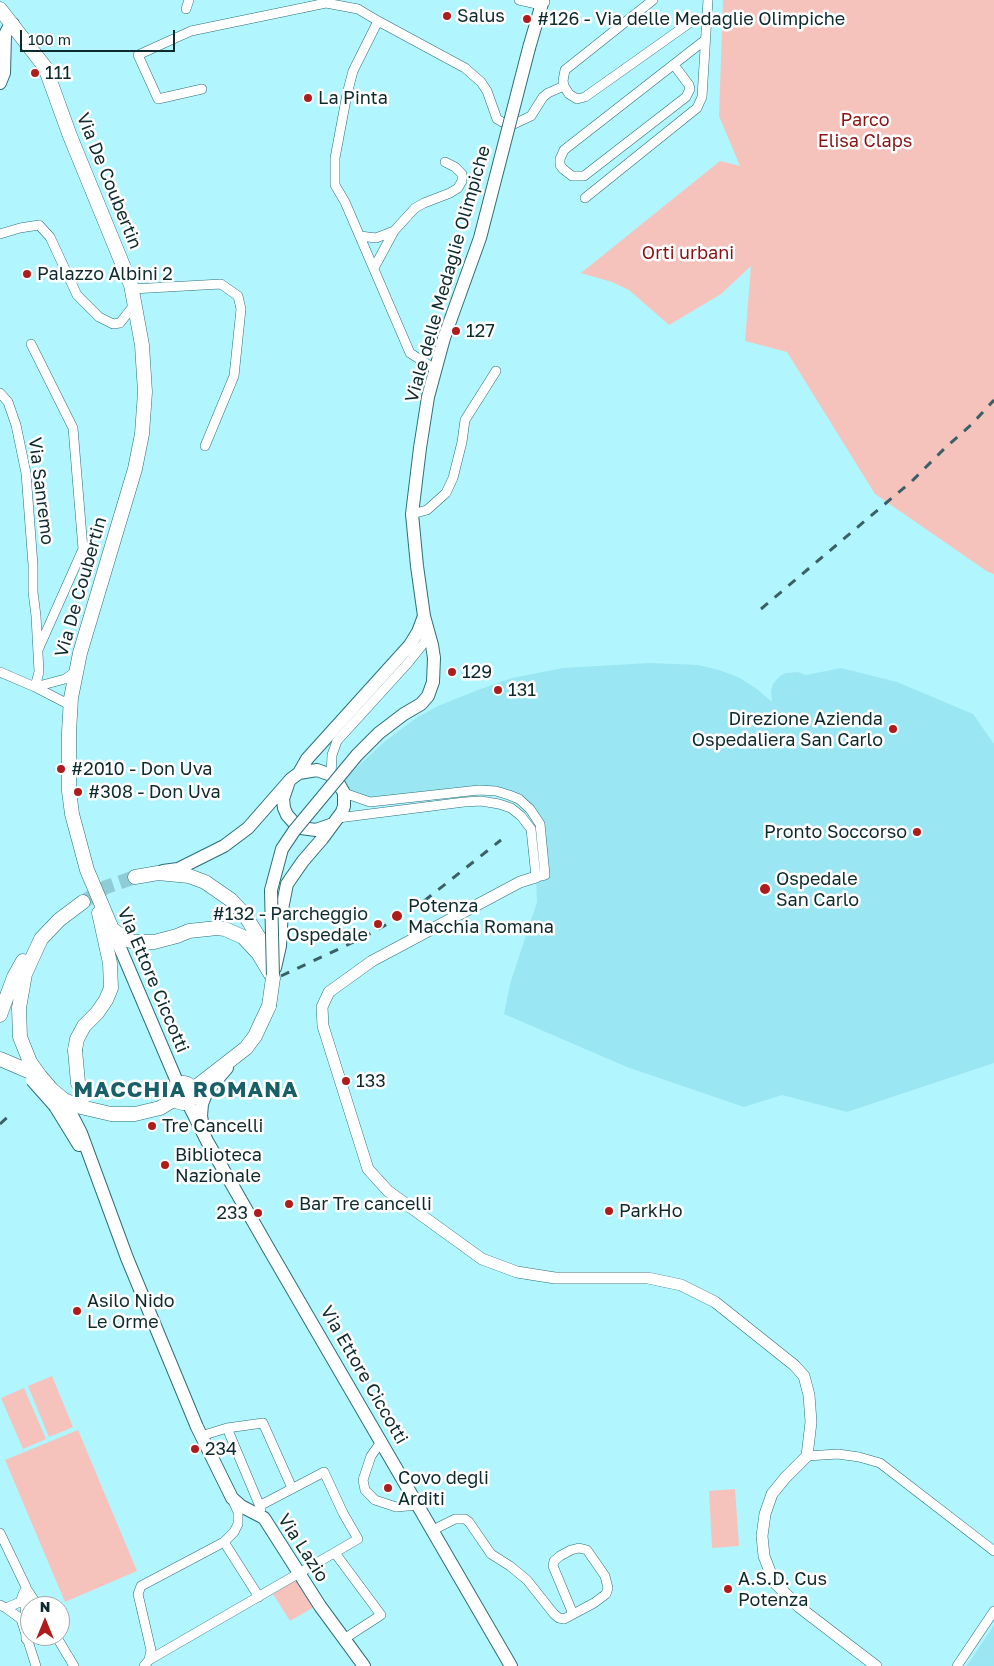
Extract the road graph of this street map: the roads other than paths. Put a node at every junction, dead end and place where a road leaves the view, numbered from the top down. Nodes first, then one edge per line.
1 (519, 0) edge
2 (653, 0) edge
3 (708, 0) edge
4 (544, 2) edge
5 (0, 9) edge
6 (695, 19) dead end
7 (378, 21) junction
8 (13, 24) junction
9 (705, 40) junction
10 (674, 65) junction
11 (1, 75) edge
12 (564, 86) junction
13 (202, 90) dead end
14 (445, 162) dead end
15 (585, 198) dead end
16 (394, 231) junction
17 (0, 234) edge
18 (360, 236) junction
19 (374, 268) junction
20 (132, 289) junction
21 (134, 305) junction
22 (31, 344) dead end
23 (435, 369) junction
24 (496, 371) dead end
25 (0, 393) edge
26 (205, 446) dead end
27 (412, 514) junction
28 (424, 616) junction
29 (428, 631) junction
30 (38, 650) junction
31 (0, 672) edge
32 (75, 672) junction
33 (35, 687) junction
34 (70, 705) junction
35 (331, 775) junction
36 (295, 776) junction
37 (344, 793) junction
38 (336, 821) junction
39 (150, 873) junction
40 (540, 876) junction
41 (135, 877) tunnel mouth
42 (94, 890) junction
43 (83, 902) tunnel mouth
44 (112, 929) junction
45 (41, 938) junction
46 (273, 978) junction
47 (0, 1015) edge
48 (0, 1059) edge
49 (234, 1059) junction
50 (36, 1078) junction
51 (178, 1084) joint
52 (185, 1097) junction
53 (59, 1103) junction
54 (100, 1112) junction
55 (207, 1141) junction
56 (227, 1428) junction
57 (201, 1436) junction
58 (380, 1442) junction
59 (807, 1456) junction
60 (292, 1488) junction
61 (232, 1498) junction
62 (260, 1505) junction
63 (419, 1505) junction
64 (264, 1518) junction
65 (433, 1530) junction
66 (0, 1533) edge
67 (224, 1542) junction
68 (994, 1550) edge
69 (335, 1553) junction
70 (299, 1574) junction
71 (26, 1587) junction
72 (26, 1596) edge
73 (32, 1596) edge
74 (259, 1597) junction
75 (3, 1607) edge
76 (994, 1611) edge
77 (573, 1614) junction
78 (20, 1618) edge
79 (344, 1639) junction
80 (29, 1646) edge
81 (62, 1646) edge
82 (147, 1663) edge
83 (36, 1666) edge
84 (74, 1666) edge
85 (364, 1666) edge
86 (512, 1666) edge
87 (876, 1666) edge
88 (956, 1666) edge

1 - 4 street, Viale delle Medaglie Olimpiche
2 - 12 street
3 - 9 street
4 - 23 main road, Viale delle Medaglie Olimpiche, bridge
5 - 8 main road, Via De Coubertin
6 - 12 street
7 - 12 street
7 - 13 street
7 - 18 street
8 - 11 main road
8 - 20 main road, Via De Coubertin
9 - 10 street
9 - 15 street
10 - 10 street
14 - 16 street
16 - 18 street
16 - 19 street
17 - 21 street
18 - 19 street
19 - 23 street
20 - 21 main road, Via De Coubertin
20 - 26 street
21 - 32 main road, Via De Coubertin
22 - 30 street
23 - 27 main road, Viale delle Medaglie Olimpiche
24 - 27 street
25 - 30 street, Via Sanremo
27 - 28 main road, Viale delle Medaglie Olimpiche
28 - 29 main road, Viale delle Medaglie Olimpiche
28 - 36 main road
29 - 35 street
29 - 46 main road, Viale delle Medaglie Olimpiche, bridge
30 - 33 street, Via Sanremo
31 - 33 street
32 - 33 street
32 - 34 main road, Via De Coubertin
33 - 34 street
34 - 42 main road, Via De Coubertin
35 - 36 main road
35 - 37 main road
36 - 38 main road
36 - 39 main road
37 - 38 main road
37 - 40 street
38 - 40 street
38 - 46 main road, bridge
39 - 41 main road
39 - 46 main road, bridge
40 - 59 street
42 - 44 main road, Via Ettore Ciccotti
42 - 54 main road, bridge
43 - 45 main road
44 - 46 main road
44 - 51 main road, Via Ettore Ciccotti
45 - 47 main road
45 - 50 main road
46 - 49 main road, bridge
48 - 50 main road
49 - 52 main road
49 - 55 main road
50 - 53 main road, bridge
51 - 52 main road, Via Ettore Ciccotti
52 - 54 main road
52 - 55 main road, Via Ettore Ciccotti
53 - 54 main road
53 - 57 main road
55 - 58 main road, Via Ettore Ciccotti
56 - 57 street
56 - 60 street
56 - 62 street
57 - 61 main road
58 - 63 main road, Via Ettore Ciccotti
58 - 63 street
59 - 68 street
59 - 87 street
60 - 62 street
60 - 69 street
61 - 64 main road, Via Lazio
61 - 67 street
62 - 64 street
63 - 65 main road, Via Ettore Ciccotti
64 - 70 main road, Via Lazio
65 - 77 street
65 - 86 main road, Via Ettore Ciccotti
66 - 71 street
67 - 74 street
67 - 82 street
69 - 70 street
69 - 79 street
70 - 74 street
70 - 79 main road, Via Lazio
71 - 72 street
71 - 73 street
71 - 75 street
74 - 82 street
75 - 78 street
76 - 88 street
77 - 77 street
79 - 85 main road, Via Lazio
80 - 83 street
81 - 84 street

